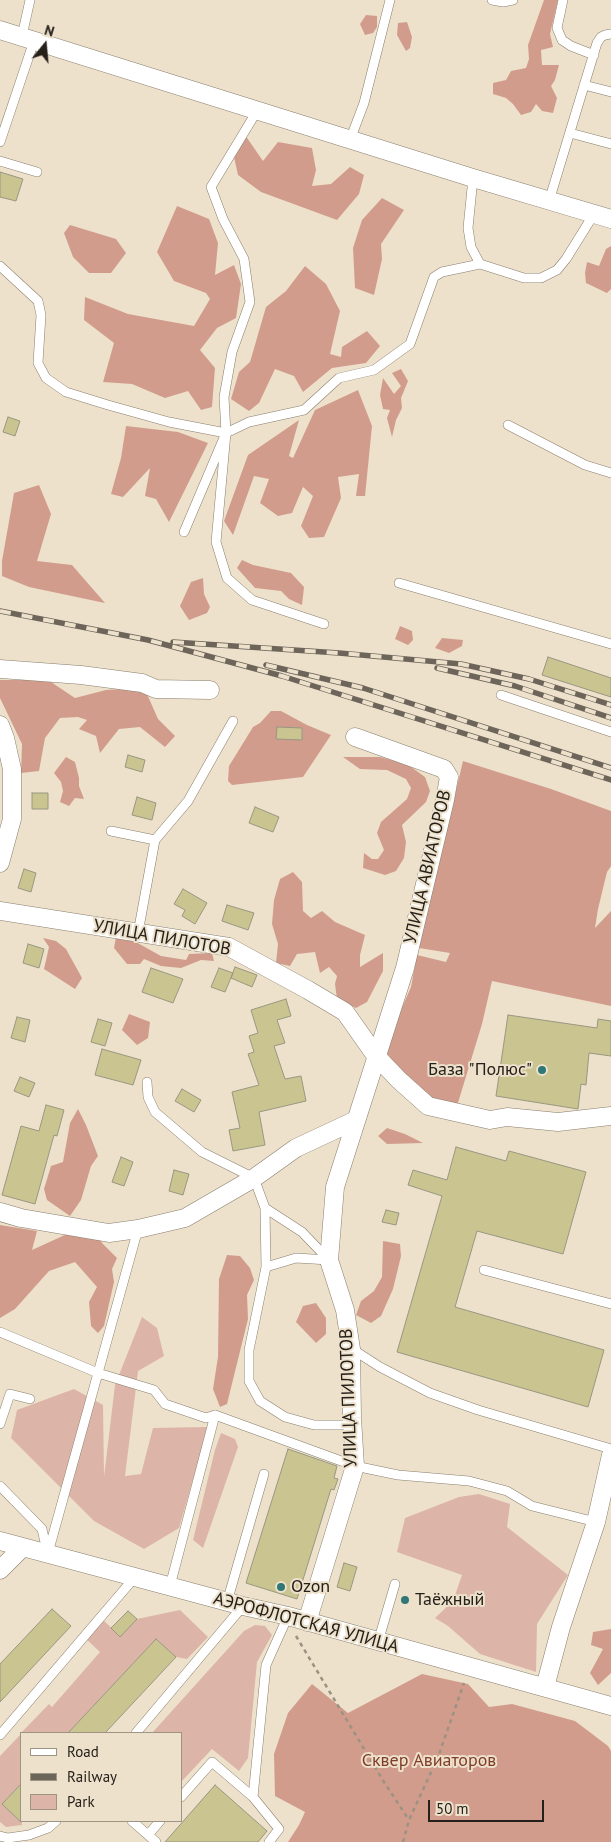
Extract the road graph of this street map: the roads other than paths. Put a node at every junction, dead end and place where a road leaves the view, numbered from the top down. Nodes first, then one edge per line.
1 (30, 0) edge
2 (390, 0) edge
3 (492, 0) edge
4 (512, 0) edge
5 (564, 0) edge
6 (0, 30) edge
7 (611, 34) edge
8 (28, 39) junction
9 (594, 55) junction
10 (584, 85) junction
11 (611, 92) edge
12 (257, 111) junction
13 (570, 133) junction
14 (350, 140) junction
15 (0, 142) edge
16 (611, 144) edge
17 (0, 161) edge
18 (37, 172) dead end
19 (473, 178) junction
20 (550, 201) junction
21 (594, 214) junction
22 (611, 219) edge
23 (480, 264) junction
24 (0, 266) edge
25 (508, 425) dead end
26 (226, 433) junction
27 (611, 474) edge
28 (184, 532) dead end
29 (399, 583) dead end
30 (324, 624) dead end
31 (611, 644) edge
32 (0, 670) edge
33 (210, 690) dead end
34 (501, 696) dead end
35 (233, 721) dead end
36 (0, 725) edge
37 (611, 732) edge
38 (355, 737) dead end
39 (111, 831) dead end
40 (155, 840) junction
41 (0, 863) edge
42 (0, 911) edge
43 (138, 933) junction
44 (376, 1056) junction
45 (147, 1082) dead end
46 (611, 1116) edge
47 (356, 1120) junction
48 (254, 1178) junction
49 (265, 1208) junction
50 (0, 1212) edge
51 (138, 1229) junction
52 (329, 1260) junction
53 (266, 1266) junction
54 (484, 1270) dead end
55 (611, 1304) edge
56 (0, 1332) edge
57 (351, 1349) junction
58 (98, 1373) junction
59 (30, 1400) dead end
60 (215, 1416) junction
61 (0, 1424) edge
62 (353, 1425) junction
63 (611, 1448) edge
64 (611, 1455) edge
65 (356, 1466) junction
66 (264, 1474) dead end
67 (0, 1486) edge
68 (596, 1522) junction
69 (0, 1541) edge
70 (23, 1547) junction
71 (48, 1553) junction
72 (0, 1570) edge
73 (135, 1577) junction
74 (394, 1584) dead end
75 (170, 1586) junction
76 (235, 1604) junction
77 (288, 1616) junction
78 (306, 1622) junction
79 (378, 1642) junction
80 (545, 1687) junction
81 (611, 1706) edge
82 (137, 1732) edge
83 (0, 1735) edge
84 (182, 1796) edge
85 (253, 1797) junction
86 (55, 1822) edge
87 (133, 1822) edge
88 (159, 1822) edge
89 (148, 1835) junction
90 (0, 1836) edge
91 (32, 1838) edge
92 (156, 1842) edge
93 (269, 1842) edge

1 - 8 lane
2 - 14 lane
3 - 4 lane
5 - 9 lane
6 - 8 street
7 - 9 lane
8 - 12 street
8 - 15 lane
9 - 10 lane
10 - 11 lane
10 - 13 lane
12 - 14 street
12 - 26 lane
13 - 16 lane
13 - 20 lane
14 - 19 street
17 - 18 lane
19 - 20 street
19 - 23 lane
20 - 21 street
21 - 22 street
21 - 23 lane
23 - 26 lane
24 - 26 lane
25 - 27 lane
26 - 28 lane
26 - 30 lane
29 - 31 lane
32 - 33 street
34 - 37 lane
35 - 40 lane
36 - 41 street
38 - 44 street, УЛИЦА АВИАТОРОВ
39 - 40 lane
40 - 43 lane
42 - 43 street, УЛИЦА ПИЛОТОВ
43 - 44 street, УЛИЦА ПИЛОТОВ
44 - 46 street, УЛИЦА ПИЛОТОВ
44 - 47 street, УЛИЦА ПИЛОТОВ
45 - 48 lane
47 - 48 street
47 - 52 street, УЛИЦА ПИЛОТОВ
48 - 49 lane
48 - 51 street
49 - 52 lane
49 - 53 lane
50 - 51 street
51 - 58 lane
52 - 53 lane
52 - 57 street, УЛИЦА ПИЛОТОВ
53 - 62 lane
54 - 55 lane
56 - 58 lane
57 - 62 street, УЛИЦА ПИЛОТОВ
57 - 63 lane
58 - 60 lane
58 - 71 lane
59 - 61 lane
60 - 65 lane
60 - 75 lane
62 - 65 street, УЛИЦА ПИЛОТОВ
64 - 68 street
65 - 68 lane
65 - 78 street, УЛИЦА ПИЛОТОВ
66 - 76 lane
67 - 71 lane
68 - 80 street
69 - 70 street, АЭРОФЛОТСКАЯ УЛИЦА
70 - 71 street, АЭРОФЛОТСКАЯ УЛИЦА
70 - 72 street
71 - 73 street, АЭРОФЛОТСКАЯ УЛИЦА
73 - 75 street, АЭРОФЛОТСКАЯ УЛИЦА
73 - 83 lane
74 - 79 lane
75 - 76 street, АЭРОФЛОТСКАЯ УЛИЦА
76 - 77 street, АЭРОФЛОТСКАЯ УЛИЦА
76 - 82 lane
77 - 78 street, АЭРОФЛОТСКАЯ УЛИЦА
77 - 85 lane
78 - 79 street, АЭРОФЛОТСКАЯ УЛИЦА
79 - 80 street, АЭРОФЛОТСКАЯ УЛИЦА
80 - 81 street, АЭРОФЛОТСКАЯ УЛИЦА
84 - 85 lane
85 - 93 lane
86 - 91 lane
87 - 89 lane
88 - 89 lane
89 - 92 lane
90 - 91 lane

